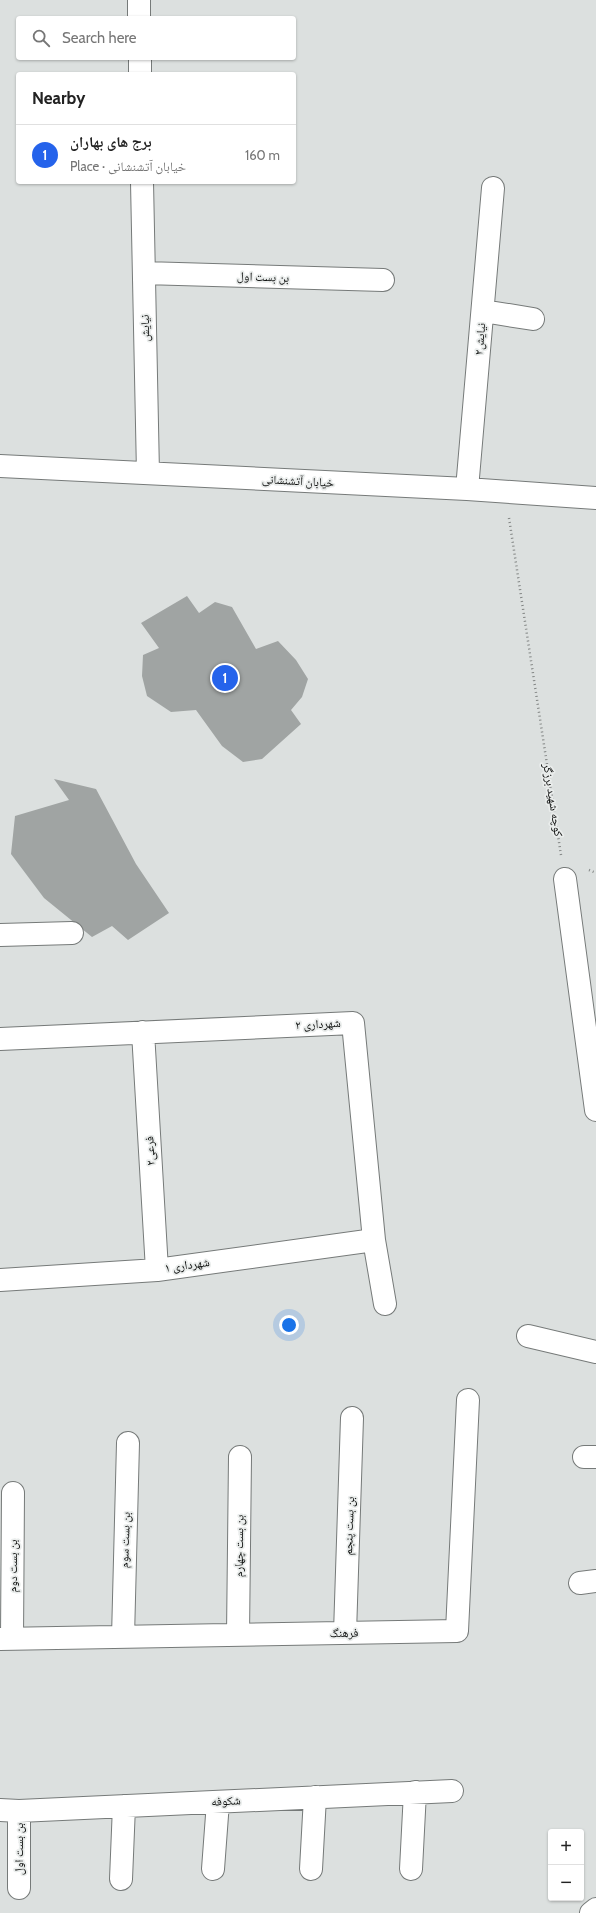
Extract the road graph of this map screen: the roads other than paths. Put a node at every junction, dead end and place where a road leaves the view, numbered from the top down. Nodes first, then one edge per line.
1 (139, 0) edge
2 (139, 16) edge
3 (140, 60) edge
4 (140, 72) edge
5 (142, 184) edge
6 (493, 188) dead end
7 (144, 273) junction
8 (383, 280) dead end
9 (482, 312) junction
10 (533, 319) dead end
11 (0, 466) edge
12 (148, 474) junction
13 (467, 489) junction
14 (596, 498) edge
15 (565, 879) road end
16 (72, 933) dead end
17 (0, 935) edge
18 (589, 1001) edge
19 (143, 1032) junction
20 (0, 1039) edge
21 (596, 1110) edge
22 (374, 1240) junction
23 (157, 1270) junction
24 (0, 1280) edge
25 (385, 1304) dead end
26 (528, 1336) dead end
27 (596, 1352) edge
28 (468, 1400) dead end
29 (352, 1418) dead end
30 (128, 1443) dead end
31 (240, 1457) dead end
32 (13, 1493) dead end
33 (345, 1633) junction
34 (238, 1635) junction
35 (123, 1637) junction
36 (6, 1639) edge
37 (452, 1791) dead end
38 (415, 1792) junction
39 (315, 1797) junction
40 (218, 1802) junction
41 (124, 1806) junction
42 (10, 1811) edge
43 (213, 1869) dead end
44 (311, 1869) dead end
45 (411, 1869) dead end
46 (121, 1879) dead end
47 (19, 1888) dead end
48 (596, 1909) edge
49 (591, 1913) edge

1 - 2 street
3 - 4 street
5 - 7 street, نیایش
6 - 9 street, نیایش۲
7 - 8 street, بن بست اول
7 - 12 street, نیایش
9 - 10 street
9 - 13 street, نیایش۲
11 - 12 street, خیابان آتشنشانی
12 - 13 street, خیابان آتشنشانی
13 - 14 street, خیابان آتشنشانی
15 - 18 street
16 - 17 street
18 - 21 street
19 - 20 street, شهرداری ۲
19 - 22 street, شهرداری ۲
19 - 23 street, فرعی۲
22 - 23 street, شهرداری ۱
22 - 25 street, شهرداری ۲
23 - 24 street, شهرداری ۱
26 - 27 street
28 - 33 street, فرهنگ
29 - 33 street, بن بست پنجم
30 - 35 street, بن بست سوم
31 - 34 street, بن بست چهارم
32 - 36 street, بن بست دوم
33 - 34 street, فرهنگ
34 - 35 street, فرهنگ
35 - 36 street, فرهنگ
37 - 38 street, شکوفه
38 - 39 street, شکوفه
38 - 45 street
39 - 40 street, شکوفه
39 - 44 street
40 - 41 street, شکوفه
40 - 43 street
41 - 42 street, شکوفه
41 - 46 street
42 - 47 street, بن بست اول
48 - 49 street

